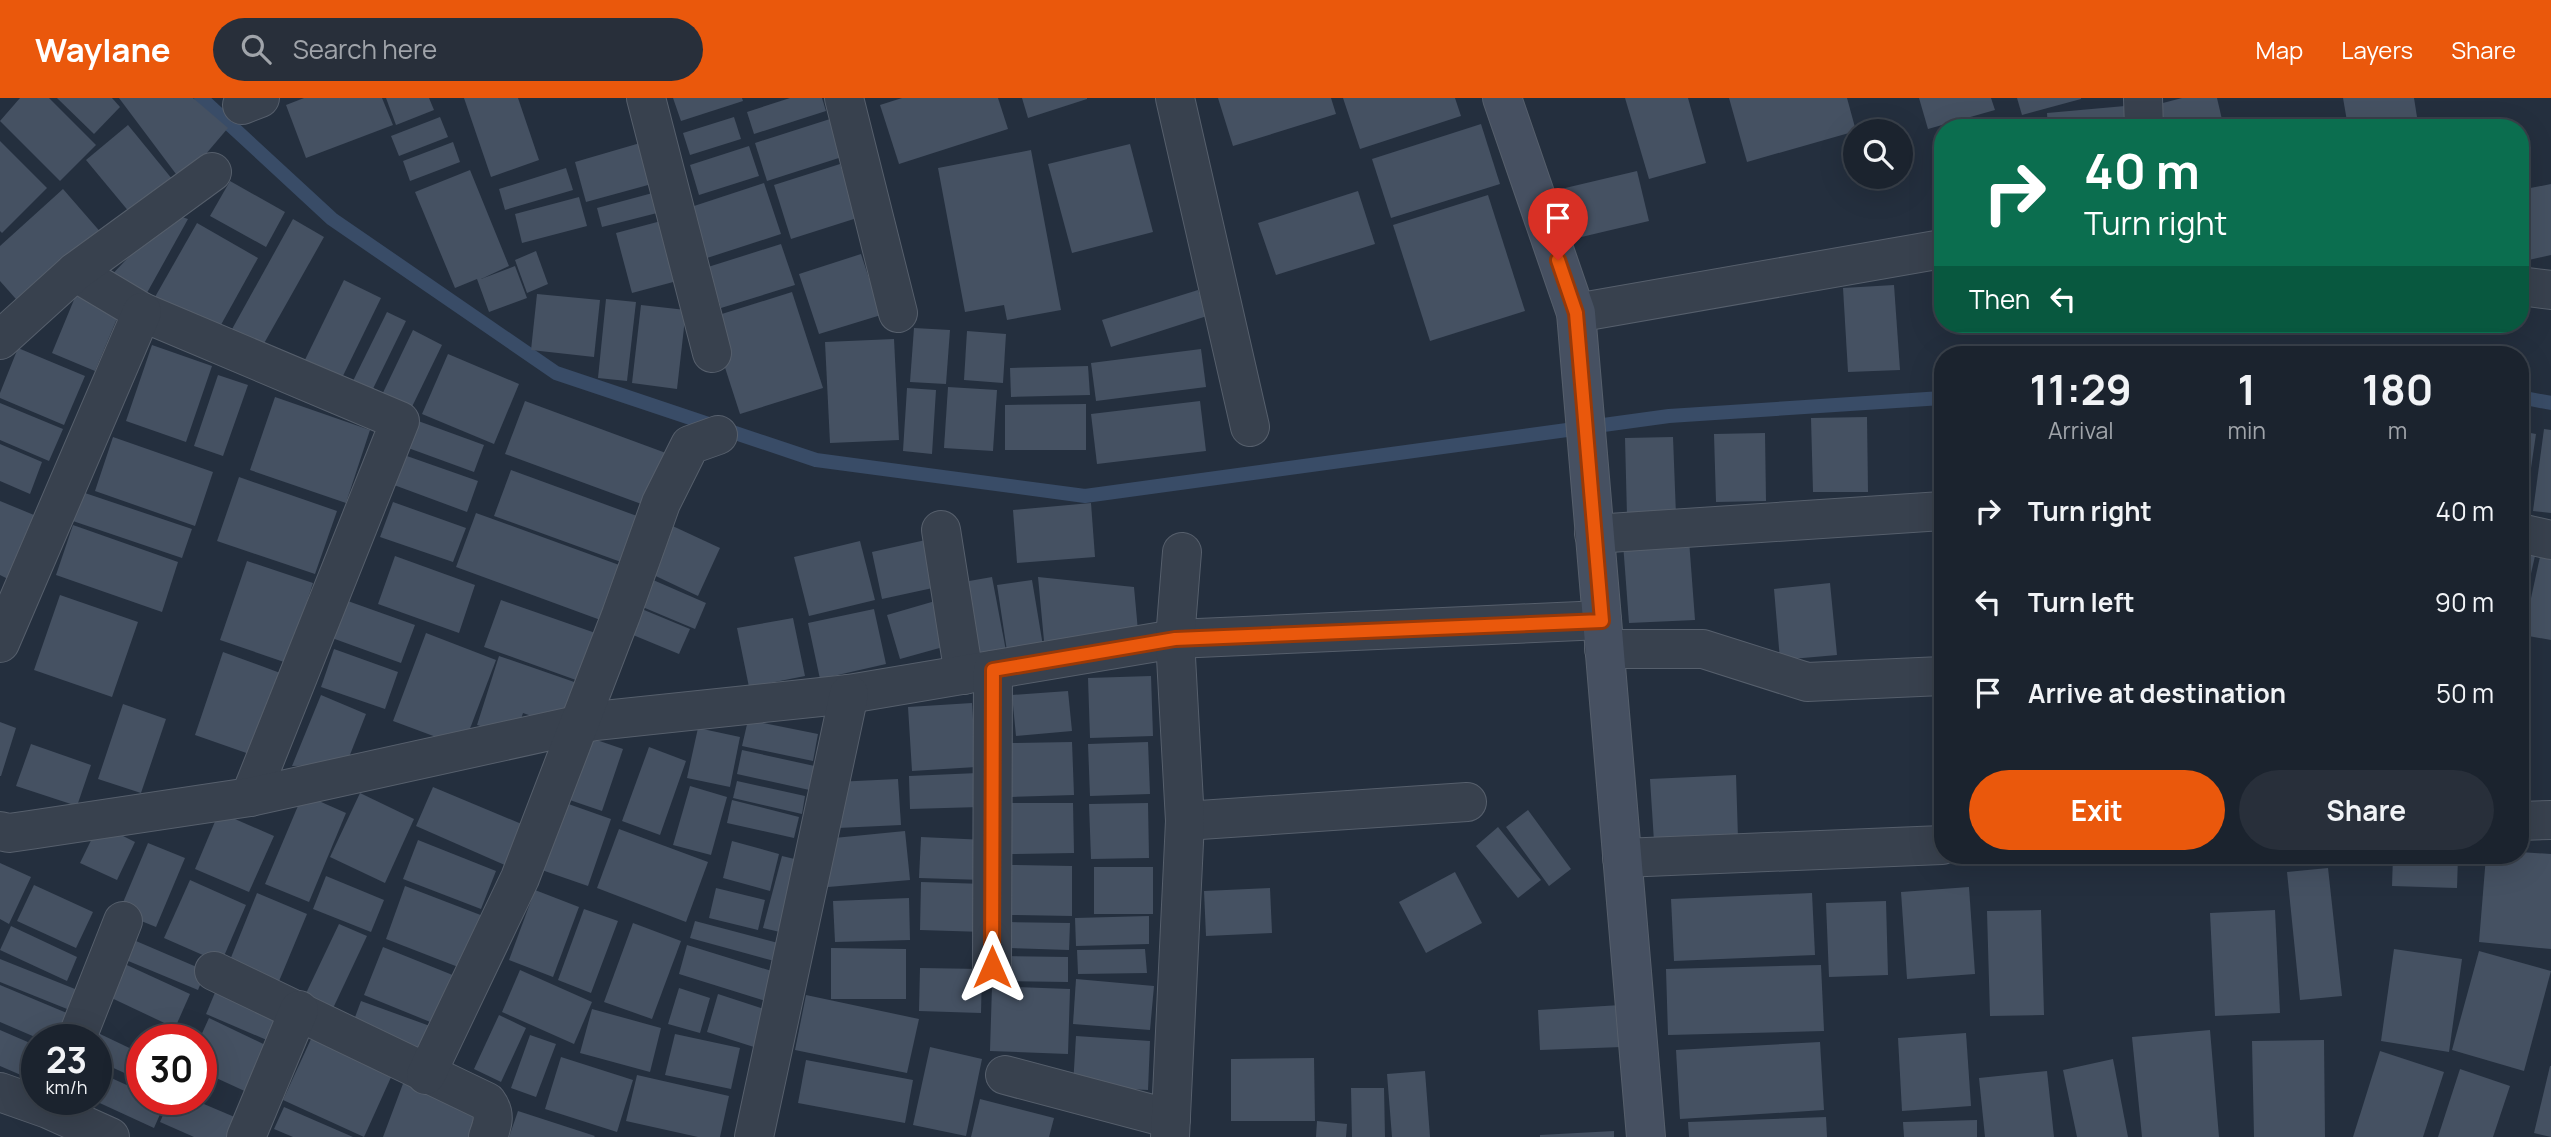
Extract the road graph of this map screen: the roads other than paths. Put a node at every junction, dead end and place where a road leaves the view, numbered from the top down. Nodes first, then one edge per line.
1 (646, 98) edge
2 (844, 98) edge
3 (1175, 98) edge
4 (2143, 98) edge
5 (1507, 99) edge
6 (2144, 119) edge
7 (212, 172) dead end
8 (1934, 250) edge
9 (75, 272) junction
10 (2529, 287) edge
11 (2551, 290) edge
12 (142, 312) junction
13 (898, 313) dead end
14 (1576, 313) junction
15 (0, 340) edge
16 (712, 353) dead end
17 (1250, 427) dead end
18 (718, 435) dead end
19 (1934, 511) edge
20 (941, 530) dead end
21 (1594, 534) junction
22 (2529, 535) edge
23 (2551, 540) edge
24 (1182, 552) dead end
25 (1603, 635) junction
26 (1175, 639) junction
27 (0, 643) edge
28 (978, 672) junction
29 (1934, 676) edge
30 (849, 694) junction
31 (580, 726) junction
32 (250, 797) junction
33 (1467, 802) dead end
34 (2551, 820) edge
35 (1185, 821) junction
36 (2529, 821) edge
37 (0, 831) edge
38 (1934, 845) edge
39 (1622, 858) junction
40 (123, 921) dead end
41 (992, 967) dead end
42 (214, 971) dead end
43 (299, 1010) junction
44 (82, 1024) edge
45 (426, 1074) junction
46 (1005, 1075) dead end
47 (0, 1092) edge
48 (21, 1103) edge
49 (45, 1115) edge
50 (1171, 1128) edge
51 (110, 1137) edge
52 (246, 1137) edge
53 (488, 1137) edge
54 (754, 1137) edge
55 (1646, 1137) edge

1 - 16 street
2 - 13 street
3 - 17 street
4 - 6 street
5 - 14 street
7 - 9 street
8 - 14 street
9 - 12 street
9 - 15 street
10 - 11 street
12 - 27 street
12 - 32 street
14 - 21 street
18 - 31 street
19 - 21 street
20 - 28 street
21 - 25 street
22 - 23 street
24 - 26 street
25 - 26 street
25 - 29 street
25 - 39 street
26 - 28 street
26 - 35 street
28 - 30 street
28 - 41 street
30 - 31 street
30 - 54 street
31 - 32 street
31 - 45 street
32 - 37 street
33 - 35 street
34 - 36 street
35 - 50 street
38 - 39 street
39 - 55 street
40 - 44 street
42 - 43 street
43 - 45 street
43 - 52 street
45 - 53 street
46 - 50 street
47 - 48 street
49 - 51 street

